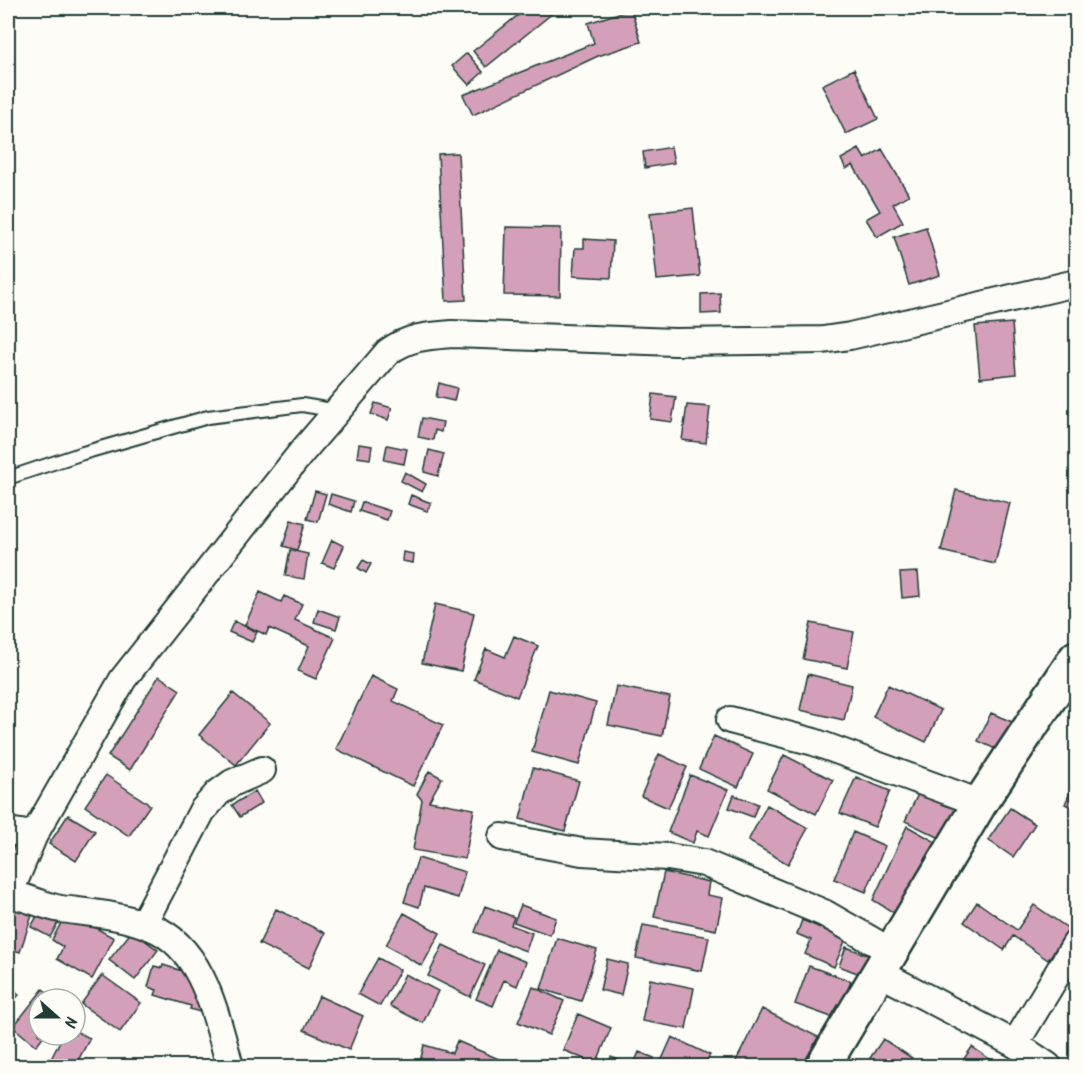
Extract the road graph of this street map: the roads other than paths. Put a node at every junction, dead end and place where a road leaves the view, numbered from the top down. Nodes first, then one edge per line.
1 (1077, 283) edge
2 (338, 411) junction
3 (8, 478) edge
4 (1077, 658) edge
5 (730, 720) dead end
6 (261, 770) dead end
7 (980, 803) junction
8 (8, 831) edge
9 (34, 835) junction
10 (502, 837) dead end
11 (8, 894) edge
12 (143, 924) junction
13 (1077, 942) edge
14 (886, 962) junction
15 (1015, 1044) junction
16 (230, 1066) edge
17 (823, 1066) edge
18 (1048, 1066) edge

1 - 2 street
2 - 3 lane
2 - 9 street
4 - 7 street
5 - 7 street
6 - 12 street
7 - 14 street
8 - 9 street
9 - 11 street
10 - 14 street
11 - 12 street
12 - 16 street
13 - 15 street
14 - 15 street
14 - 17 street
15 - 18 street

